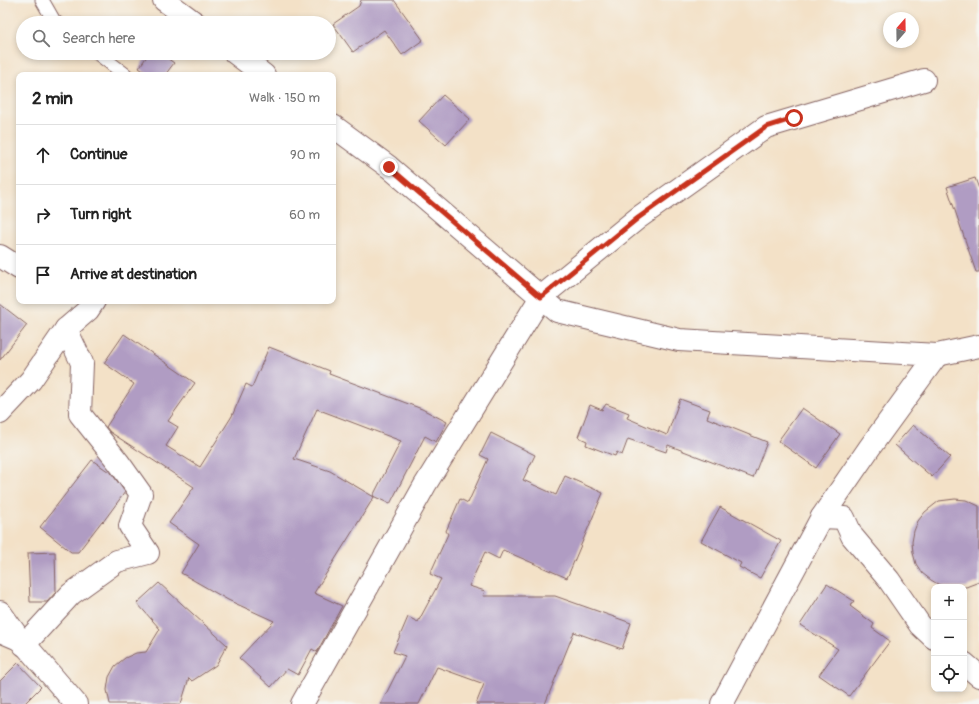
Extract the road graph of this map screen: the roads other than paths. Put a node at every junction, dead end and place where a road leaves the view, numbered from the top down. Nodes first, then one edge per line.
1 (42, 0) edge
2 (164, 0) edge
3 (51, 16) edge
4 (185, 16) edge
5 (106, 60) edge
6 (244, 60) edge
7 (122, 72) edge
8 (260, 72) edge
9 (924, 80) dead end
10 (336, 128) edge
11 (0, 256) edge
12 (16, 266) edge
13 (541, 297) junction
14 (85, 304) edge
15 (66, 329) junction
16 (979, 346) edge
17 (937, 355) junction
18 (0, 413) edge
19 (822, 517) junction
20 (0, 612) edge
21 (0, 631) edge
22 (931, 635) edge
23 (23, 643) junction
24 (967, 666) edge
25 (979, 676) edge
26 (76, 704) edge
27 (302, 704) edge
28 (722, 704) edge

1 - 3 lane
2 - 4 street
5 - 7 lane
6 - 8 street
9 - 13 street
10 - 13 street
11 - 12 street
13 - 17 street
13 - 27 street
14 - 15 street
15 - 18 street
15 - 23 street
16 - 17 street
17 - 19 street
19 - 22 street
19 - 28 street
20 - 23 street
21 - 23 street
23 - 26 street
24 - 25 street

